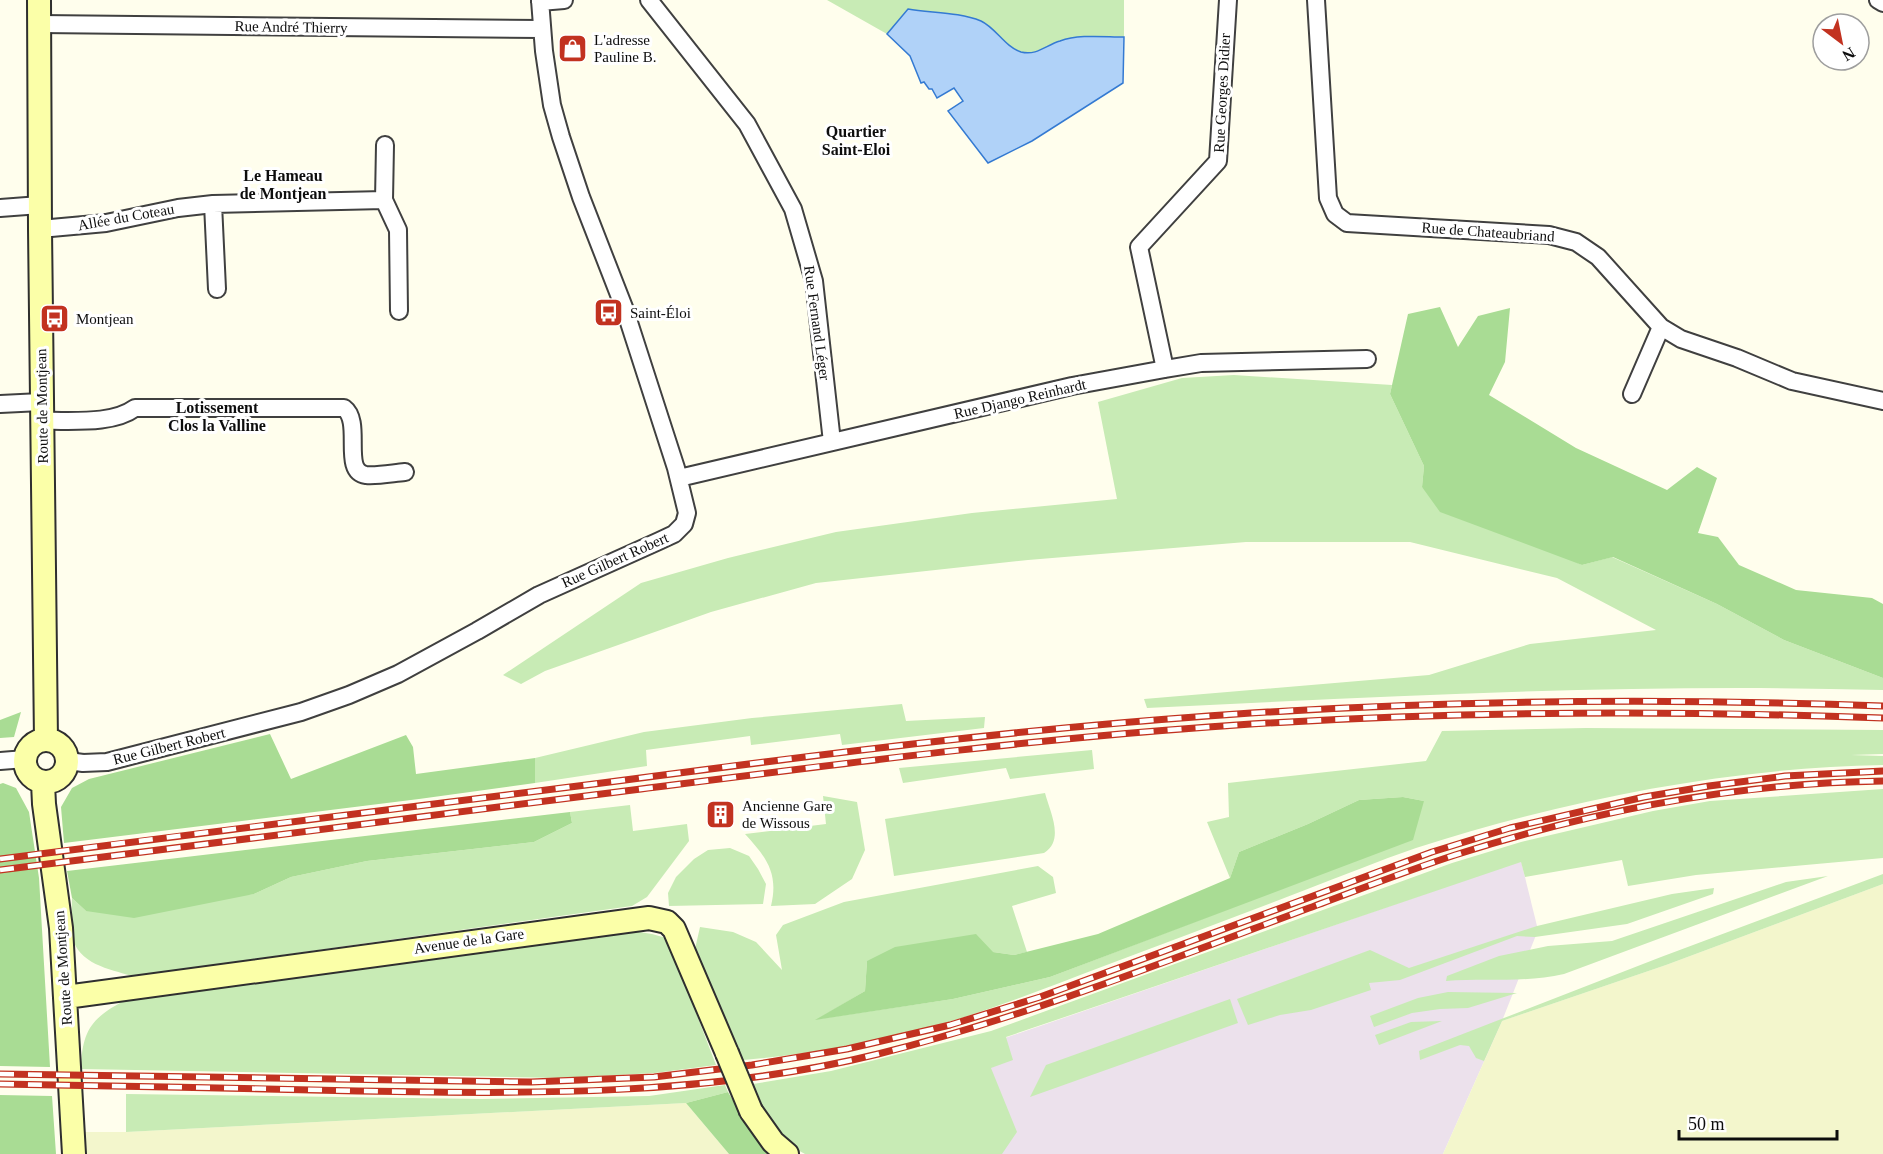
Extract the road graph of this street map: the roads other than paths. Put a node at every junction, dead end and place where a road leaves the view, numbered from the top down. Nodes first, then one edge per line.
1 (39, 0) edge
2 (564, 0) edge
3 (649, 0) edge
4 (1228, 0) edge
5 (1316, 0) edge
6 (1878, 0) edge
7 (540, 1) edge
8 (1883, 3) edge
9 (40, 24) junction
10 (541, 30) junction
11 (385, 145) dead end
12 (384, 200) junction
13 (213, 204) junction
14 (40, 205) junction
15 (0, 208) edge
16 (40, 229) junction
17 (217, 289) dead end
18 (399, 311) dead end
19 (1662, 327) junction
20 (1367, 359) dead end
21 (1165, 369) junction
22 (1632, 394) dead end
23 (1883, 401) edge
24 (0, 404) edge
25 (42, 412) junction
26 (832, 442) junction
27 (405, 472) dead end
28 (679, 478) junction
29 (46, 740) junction
30 (25, 759) junction
31 (0, 761) edge
32 (68, 761) junction
33 (43, 783) junction
34 (66, 997) junction
35 (74, 1154) edge
36 (787, 1154) edge

1 - 9 street, Route de Montjean
2 - 7 street
3 - 26 street, Rue Fernand Léger
4 - 21 street, Rue Georges Didier
5 - 19 street, Rue de Chateaubriand
6 - 8 street
7 - 10 street, Rue Gilbert Robert
9 - 10 street, Rue André Thierry
9 - 14 street, Route de Montjean
10 - 28 street, Rue Gilbert Robert
11 - 12 street
12 - 13 street, Allée du Coteau
12 - 18 street
13 - 16 street, Allée du Coteau
13 - 17 street
14 - 15 street
14 - 16 street, Route de Montjean
16 - 25 street, Route de Montjean
19 - 22 street
19 - 23 street, Rue de Chateaubriand
20 - 21 street, Rue Django Reinhardt
21 - 26 street, Rue Django Reinhardt
24 - 25 street
25 - 27 street
25 - 29 street, Route de Montjean
26 - 28 street, Rue Django Reinhardt
28 - 32 street, Rue Gilbert Robert
29 - 30 street
29 - 32 street
30 - 31 street
30 - 33 street
32 - 33 street
33 - 34 street, Route de Montjean
34 - 35 street, Route de Montjean
34 - 36 street, Avenue de la Gare, bridge

